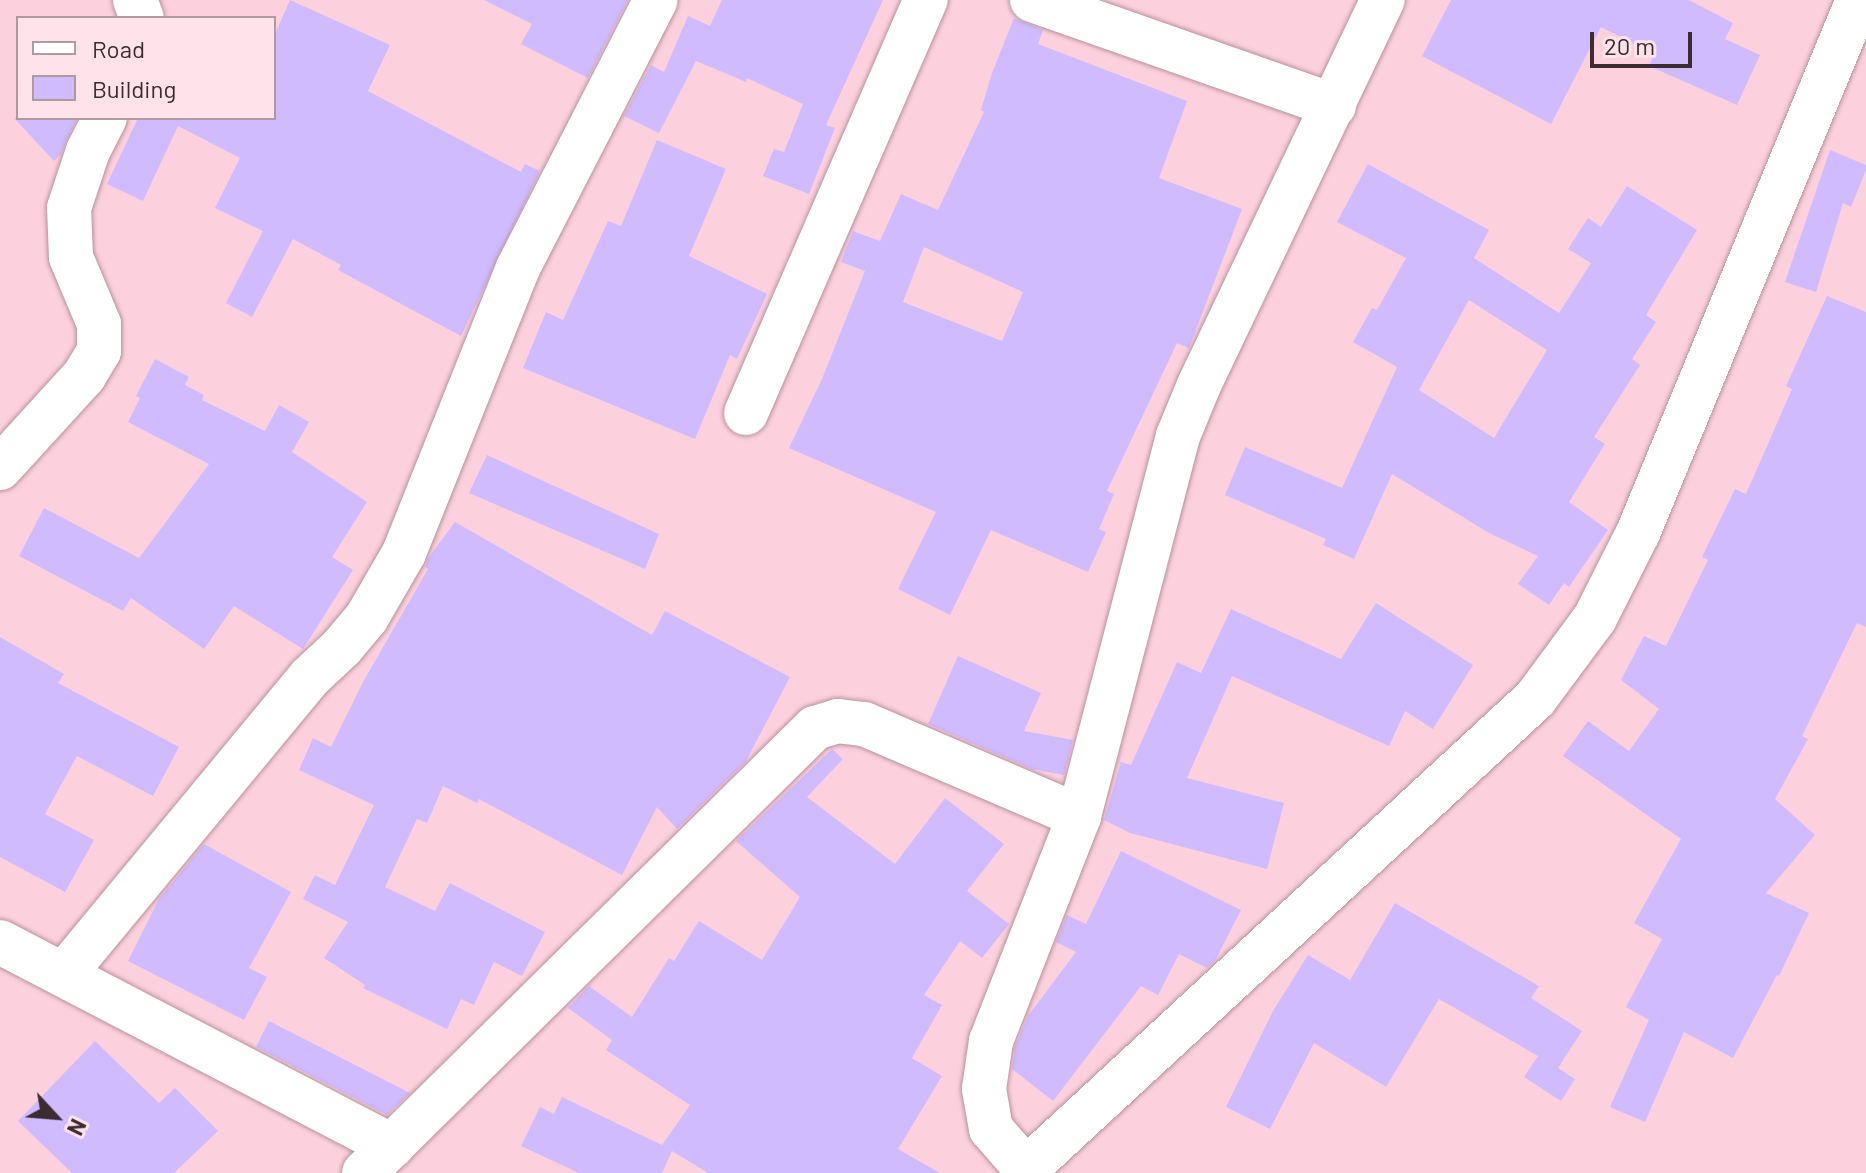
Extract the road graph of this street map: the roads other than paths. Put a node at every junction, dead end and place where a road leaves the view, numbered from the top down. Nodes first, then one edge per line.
1 (656, 0) edge
2 (926, 0) edge
3 (1032, 0) edge
4 (1383, 0) edge
5 (1858, 0) edge
6 (1334, 106) junction
7 (104, 120) edge
8 (746, 413) dead end
9 (0, 468) edge
10 (1079, 816) junction
11 (0, 942) edge
12 (65, 973) junction
13 (378, 1160) edge
14 (1024, 1171) edge

1 - 12 street
2 - 8 street
3 - 6 street
4 - 6 street
5 - 14 street
6 - 10 street
7 - 9 street
10 - 13 street
10 - 14 street
11 - 12 street
12 - 13 street

